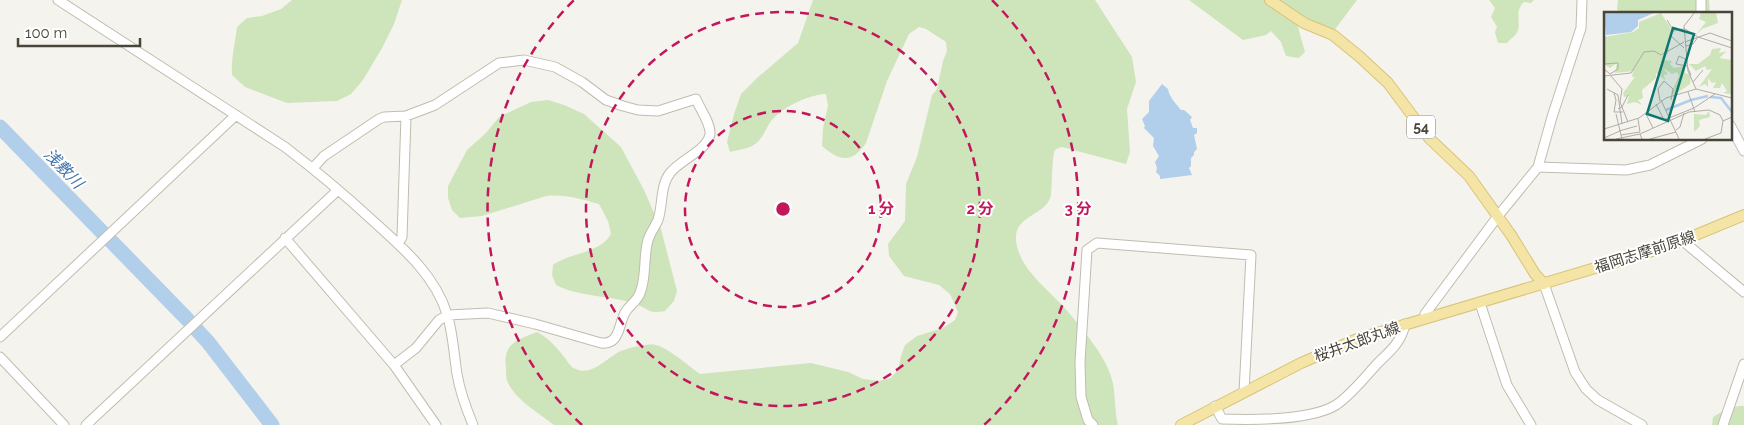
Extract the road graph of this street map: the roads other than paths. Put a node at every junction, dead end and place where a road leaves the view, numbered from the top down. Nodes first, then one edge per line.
1 (58, 0) edge
2 (1270, 0) edge
3 (1582, 0) edge
4 (236, 115) junction
5 (406, 116) junction
6 (1732, 130) edge
7 (1700, 140) edge
8 (1744, 151) edge
9 (1538, 167) junction
10 (313, 168) junction
11 (338, 190) junction
12 (1744, 215) edge
13 (1498, 216) junction
14 (285, 238) junction
15 (1683, 241) junction
16 (398, 244) junction
17 (1544, 284) junction
18 (1744, 292) edge
19 (1480, 303) junction
20 (448, 315) junction
21 (1426, 318) junction
22 (1405, 324) junction
23 (0, 337) edge
24 (0, 357) edge
25 (1744, 364) edge
26 (394, 365) junction
27 (1244, 392) junction
28 (1215, 406) junction
29 (64, 425) edge
30 (86, 425) edge
31 (436, 425) edge
32 (473, 425) edge
33 (1092, 425) edge
34 (1181, 425) edge
35 (1531, 425) edge
36 (1642, 425) edge
37 (1724, 425) edge

1 - 4 street
2 - 13 main road, 54
3 - 9 street
4 - 10 street
4 - 23 street
5 - 10 street
5 - 16 street
5 - 20 street
6 - 8 street
7 - 9 street
9 - 13 street
10 - 11 street
11 - 14 street
11 - 16 street
12 - 15 main road, 福岡志摩前原線
13 - 17 main road, 54
13 - 21 street
14 - 26 street
14 - 30 street
15 - 17 main road, 福岡志摩前原線
15 - 18 street
16 - 20 street
17 - 19 main road, 桜井太郎丸線
17 - 36 street
19 - 21 main road, 桜井太郎丸線
19 - 35 street
20 - 26 street
20 - 32 street
21 - 22 main road, 桜井太郎丸線
22 - 27 main road, 桜井太郎丸線
22 - 28 street
24 - 29 street
25 - 37 street
26 - 31 street
27 - 28 main road, 桜井太郎丸線
27 - 33 street
28 - 34 main road, 桜井太郎丸線

